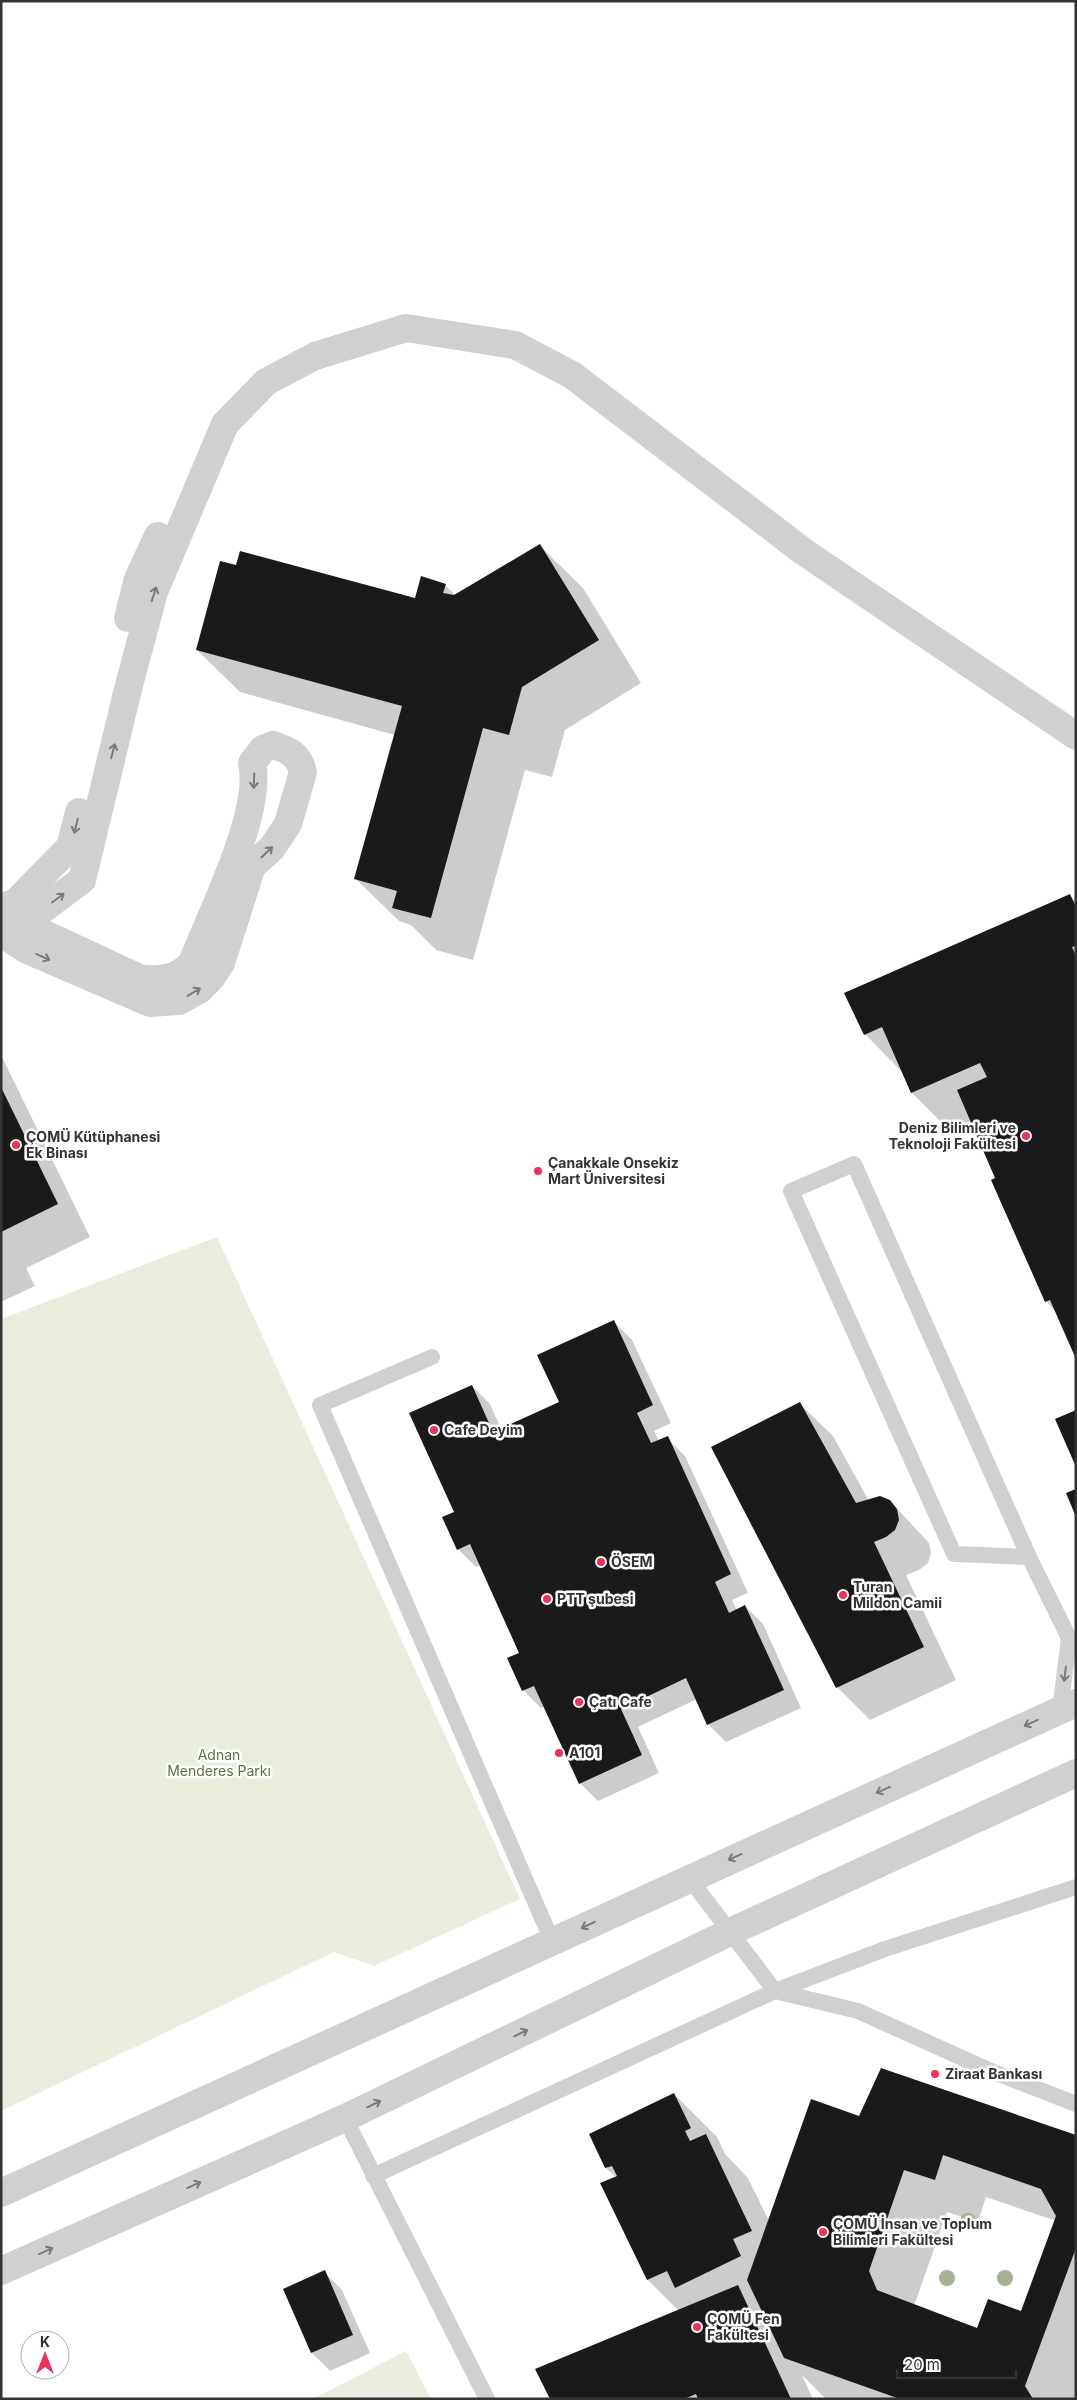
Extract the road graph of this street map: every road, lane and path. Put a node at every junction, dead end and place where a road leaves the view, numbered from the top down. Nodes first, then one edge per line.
1 (1076, 721) edge
2 (1076, 736) edge
3 (8, 919) edge
4 (432, 1357) dead end
5 (1029, 1557) junction
6 (1072, 1639) edge
7 (1068, 1706) edge
8 (1076, 1773) edge
9 (689, 1878) junction
10 (1076, 1887) edge
11 (730, 1932) junction
12 (552, 1941) junction
13 (775, 1991) junction
14 (1076, 2104) edge
15 (345, 2118) junction
16 (373, 2176) junction
17 (1, 2193) edge
18 (1, 2271) edge
19 (487, 2399) edge

1 -> 3 street
3 -> 2 street
3 -> 3 street
4 - 12 lane
5 - 5 lane
5 - 6 lane
6 -> 7 lane
7 -> 9 street
8 - 11 street
9 - 11 lane
9 -> 12 street
10 - 13 lane
11 - 13 lane
15 -> 11 street
12 - 17 street
13 - 14 lane
13 - 16 lane
15 - 16 lane
18 -> 15 street
16 - 19 lane

